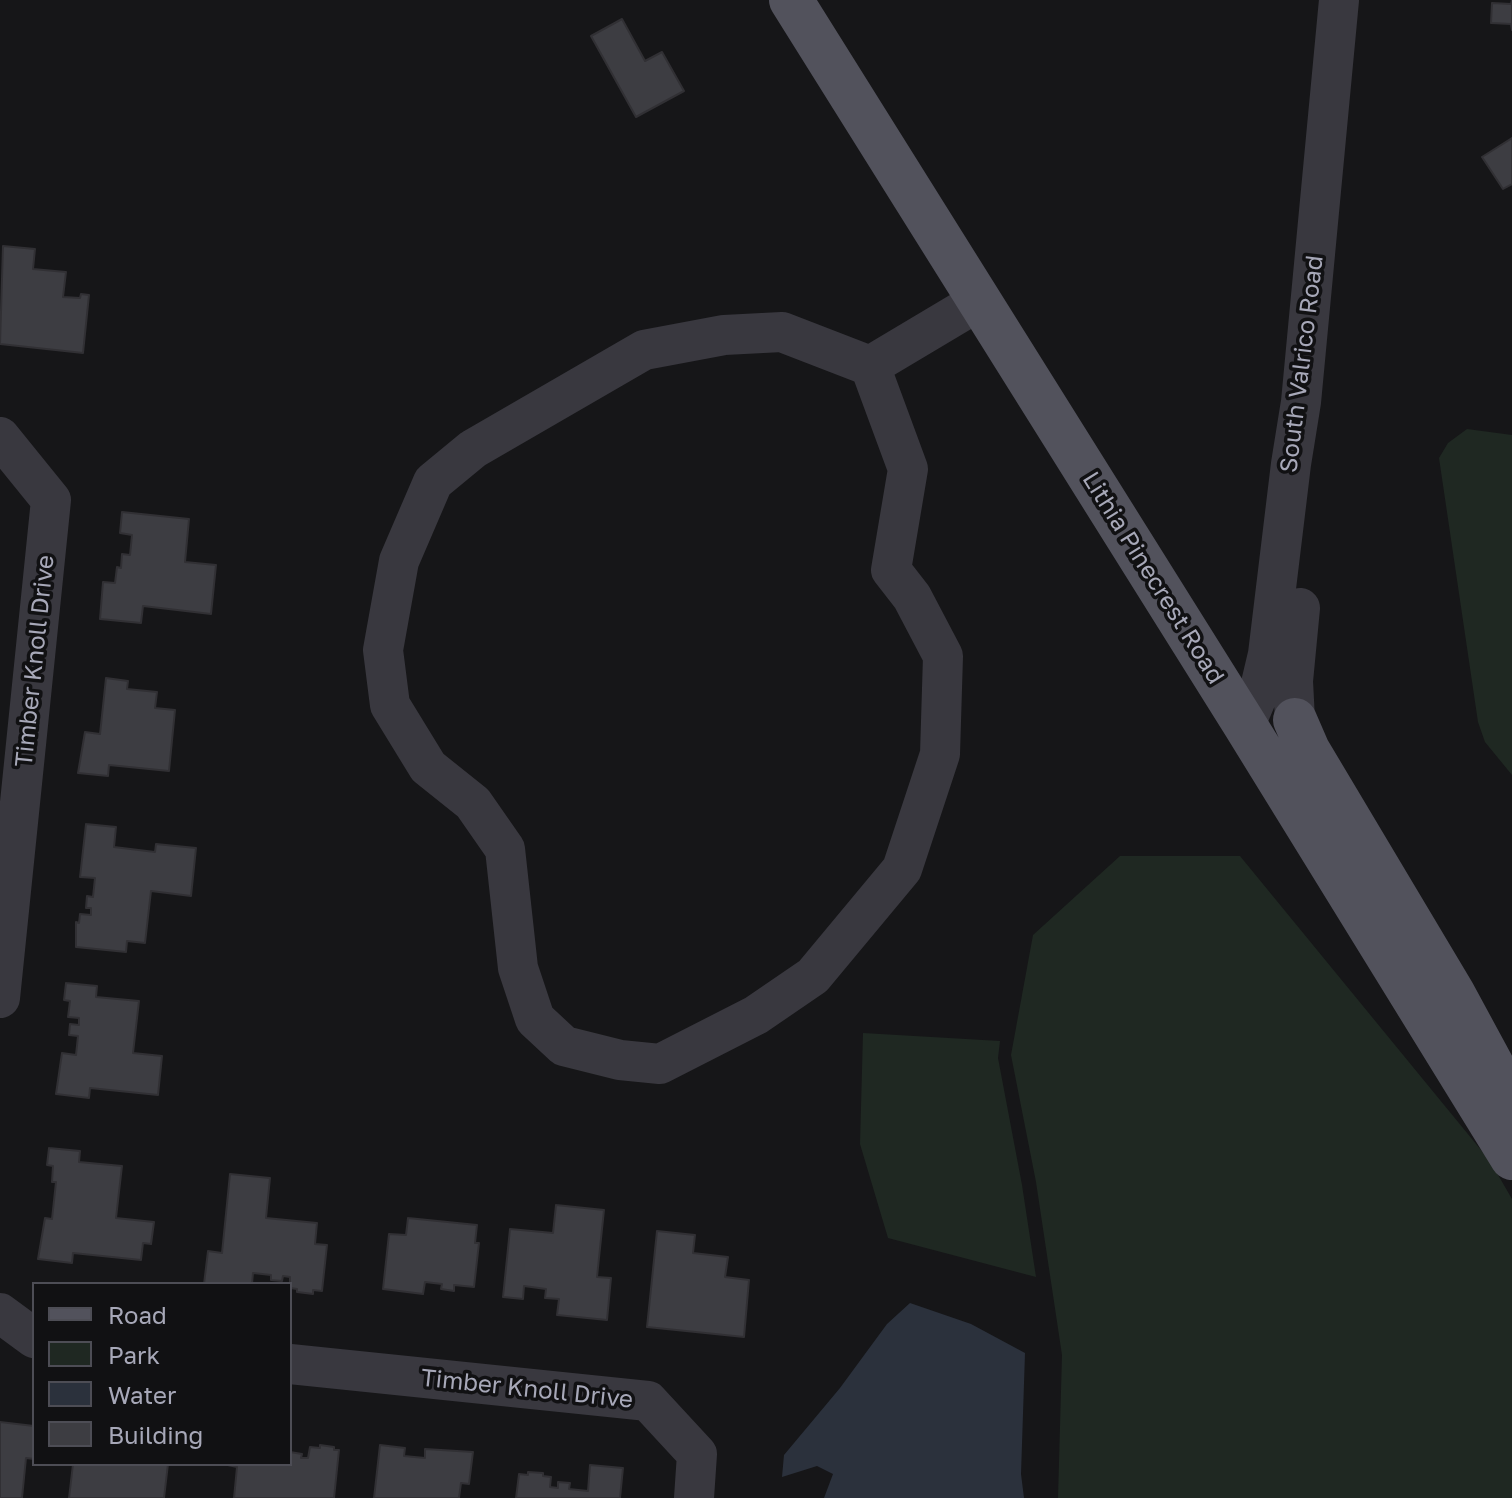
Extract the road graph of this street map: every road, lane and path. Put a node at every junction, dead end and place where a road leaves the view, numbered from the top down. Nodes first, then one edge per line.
1 (791, 0) edge
2 (1339, 0) edge
3 (979, 301) junction
4 (870, 366) junction
5 (1301, 402) junction
6 (0, 437) edge
7 (1295, 720) joint
8 (1245, 725) junction
9 (0, 998) edge
10 (1512, 1102) edge
11 (1512, 1158) edge
12 (0, 1313) edge
13 (32, 1337) edge
14 (292, 1364) edge
15 (694, 1498) edge

1 - 3 main road, Lithia Pinecrest Road
2 - 5 street, South Valrico Road
3 - 4 street
3 - 8 main road, Lithia Pinecrest Road
4 - 4 street
5 - 7 street
5 - 8 street, South Valrico Road
6 - 9 street, Timber Knoll Drive
7 - 10 main road
8 - 11 main road, Lithia Pinecrest Road
12 - 13 street
14 - 15 street, Timber Knoll Drive

